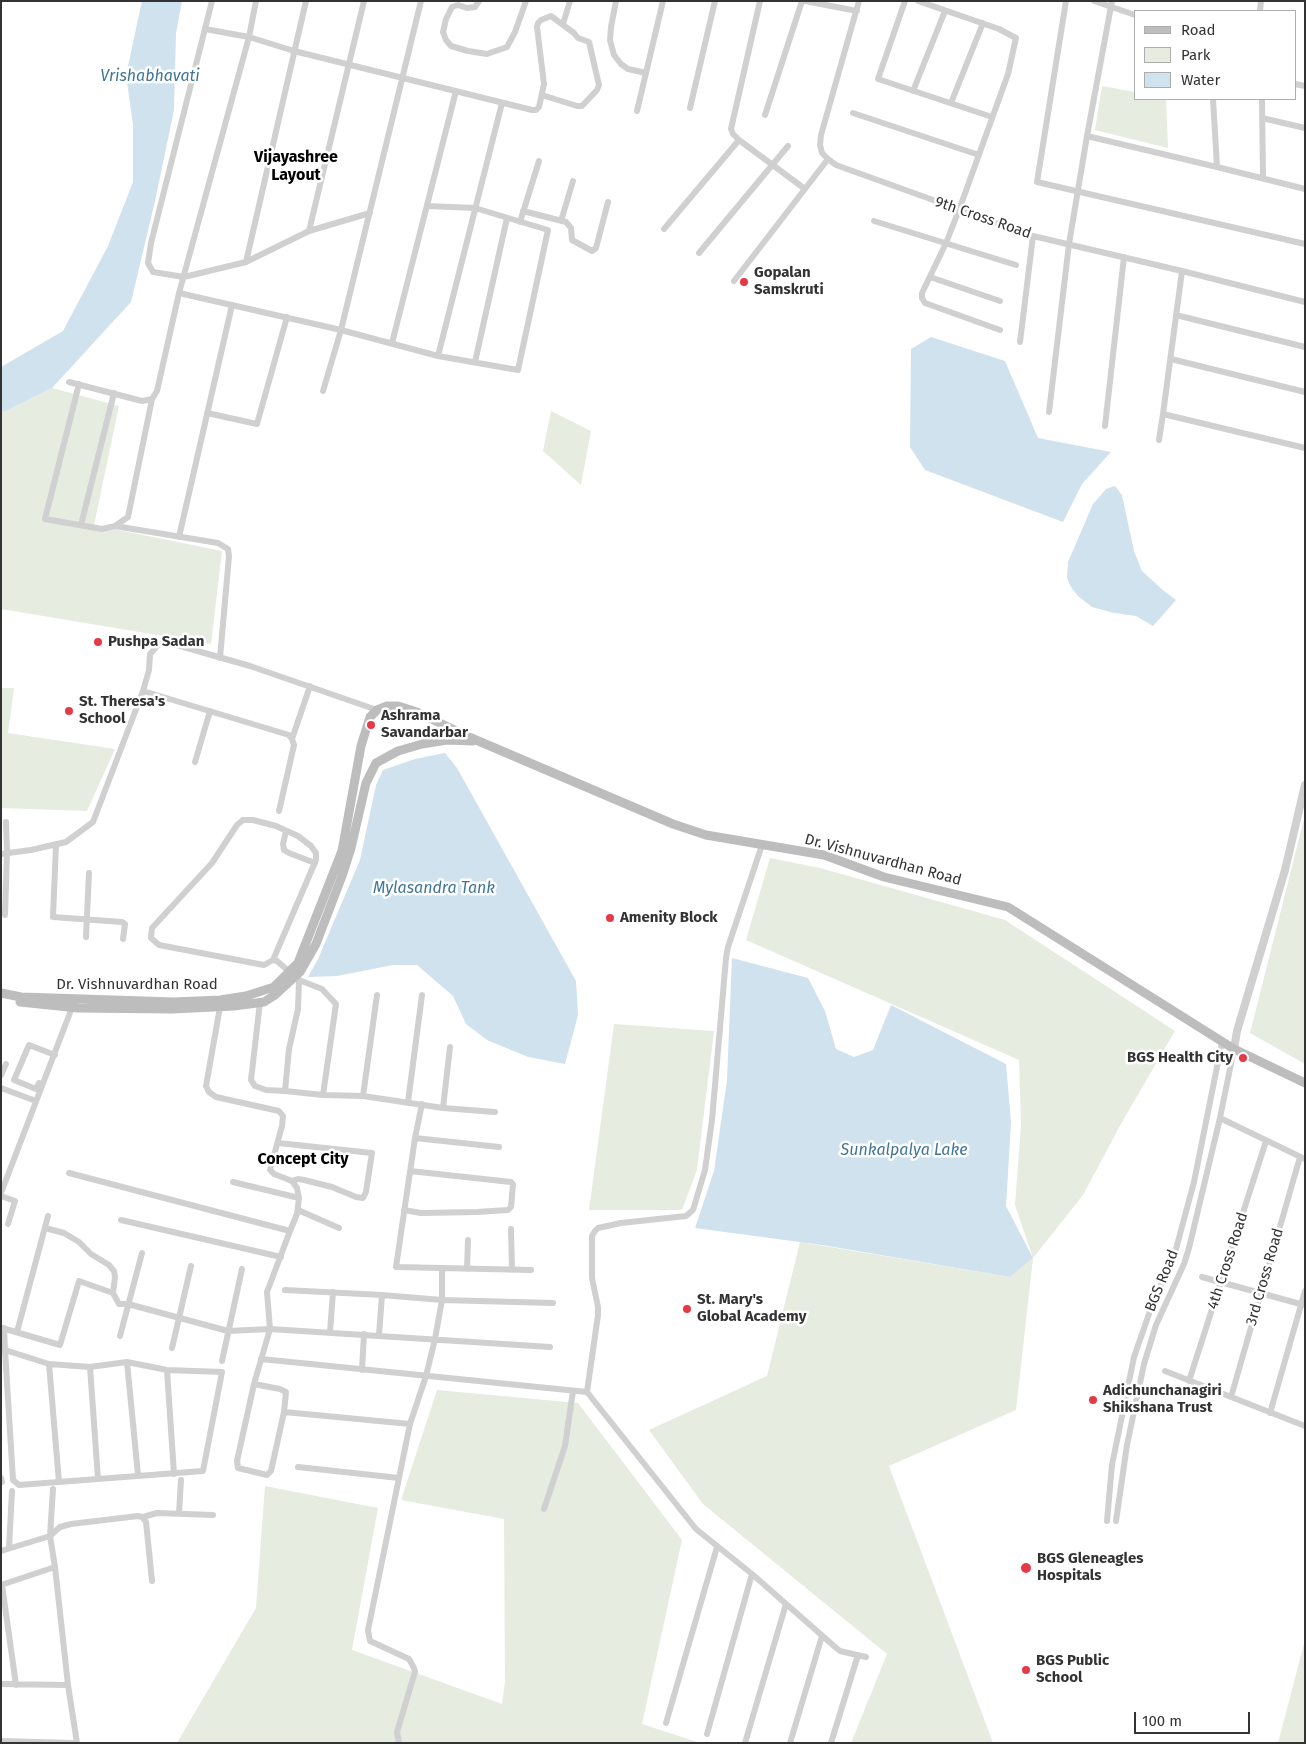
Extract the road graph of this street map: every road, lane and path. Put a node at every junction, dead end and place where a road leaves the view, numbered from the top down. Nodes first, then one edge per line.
1 (212, 1) edge
2 (256, 1) edge
3 (306, 1) edge
4 (364, 1) edge
5 (421, 1) edge
6 (479, 1) edge
7 (526, 1) edge
8 (570, 1) edge
9 (616, 1) edge
10 (663, 1) edge
11 (715, 1) edge
12 (760, 1) edge
13 (804, 1) edge
14 (859, 1) edge
15 (905, 1) edge
16 (918, 1) edge
17 (1066, 1) edge
18 (1094, 1) edge
19 (1111, 4) edge
20 (946, 10) junction
21 (857, 11) junction
22 (1134, 15) edge
23 (983, 23) junction
24 (563, 24) junction
25 (205, 29) junction
26 (249, 37) junction
27 (294, 51) junction
28 (349, 64) junction
29 (646, 73) junction
30 (402, 78) junction
31 (456, 91) junction
32 (913, 91) junction
33 (542, 95) junction
34 (1213, 100) edge
35 (1262, 100) edge
36 (502, 103) junction
37 (951, 103) junction
38 (690, 108) dead end
39 (637, 111) dead end
40 (853, 113) dead end
41 (765, 115) dead end
42 (992, 117) junction
43 (1262, 118) junction
44 (1305, 128) edge
45 (1087, 136) junction
46 (740, 140) junction
47 (788, 146) dead end
48 (978, 155) junction
49 (828, 159) junction
50 (539, 161) dead end
51 (774, 164) junction
52 (1216, 167) junction
53 (1263, 178) junction
54 (573, 181) dead end
55 (805, 189) junction
56 (1305, 189) edge
57 (1079, 190) junction
58 (608, 202) dead end
59 (427, 206) junction
60 (475, 208) junction
61 (959, 210) junction
62 (523, 211) junction
63 (370, 213) junction
64 (507, 218) junction
65 (561, 221) junction
66 (874, 221) dead end
67 (520, 222) junction
68 (664, 230) dead end
69 (309, 231) junction
70 (1033, 236) junction
71 (946, 243) junction
72 (1069, 244) junction
73 (1305, 244) edge
74 (699, 253) dead end
75 (1124, 257) junction
76 (246, 262) junction
77 (1016, 265) dead end
78 (1182, 270) junction
79 (184, 277) junction
80 (930, 277) junction
81 (734, 282) dead end
82 (179, 293) junction
83 (1000, 301) dead end
84 (1305, 302) edge
85 (232, 305) junction
86 (1176, 315) junction
87 (287, 317) junction
88 (341, 330) junction
89 (1000, 330) dead end
90 (1020, 342) dead end
91 (392, 343) junction
92 (1305, 347) edge
93 (438, 356) junction
94 (1171, 359) junction
95 (475, 362) junction
96 (69, 382) dead end
97 (79, 384) junction
98 (324, 391) dead end
99 (1305, 392) edge
100 (114, 394) junction
101 (152, 399) junction
102 (1049, 412) dead end
103 (207, 413) junction
104 (1163, 414) junction
105 (1105, 426) dead end
106 (1159, 440) dead end
107 (1305, 448) edge
108 (81, 526) junction
109 (115, 526) junction
110 (179, 536) junction
111 (220, 658) junction
112 (310, 686) junction
113 (143, 691) junction
114 (377, 710) junction
115 (210, 711) junction
116 (292, 739) junction
117 (483, 743) junction
118 (195, 762) dead end
119 (1305, 785) edge
120 (279, 812) dead end
121 (6, 822) dead end
122 (286, 831) junction
123 (56, 845) junction
124 (762, 845) junction
125 (4, 853) edge
126 (315, 863) junction
127 (89, 873) dead end
128 (5, 915) dead end
129 (87, 919) junction
130 (86, 938) dead end
131 (123, 939) dead end
132 (273, 960) junction
133 (295, 976) junction
134 (1, 993) edge
135 (422, 995) dead end
136 (377, 996) dead end
137 (1, 998) edge
138 (260, 1002) junction
139 (73, 1004) junction
140 (220, 1007) junction
141 (1237, 1031) junction
142 (1222, 1042) junction
143 (450, 1047) dead end
144 (1234, 1049) junction
145 (53, 1054) junction
146 (6, 1064) dead end
147 (1, 1075) edge
148 (1305, 1083) edge
149 (1, 1088) edge
150 (285, 1091) junction
151 (323, 1095) junction
152 (363, 1096) junction
153 (36, 1101) junction
154 (408, 1102) junction
155 (422, 1104) junction
156 (443, 1108) junction
157 (495, 1112) dead end
158 (1220, 1118) junction
159 (415, 1138) junction
160 (1266, 1141) junction
161 (278, 1143) junction
162 (499, 1147) dead end
163 (1302, 1158) edge
164 (410, 1171) junction
165 (69, 1173) dead end
166 (292, 1181) junction
167 (233, 1182) dead end
168 (1, 1195) edge
169 (299, 1198) junction
170 (298, 1210) junction
171 (404, 1210) junction
172 (48, 1216) dead end
173 (121, 1220) dead end
174 (8, 1224) dead end
175 (45, 1228) junction
176 (339, 1228) dead end
177 (511, 1229) dead end
178 (290, 1231) junction
179 (468, 1240) dead end
180 (142, 1252) dead end
181 (281, 1257) junction
182 (190, 1266) dead end
183 (442, 1268) junction
184 (242, 1269) dead end
185 (467, 1269) junction
186 (512, 1270) junction
187 (531, 1270) dead end
188 (1202, 1277) dead end
189 (1221, 1282) junction
190 (285, 1290) dead end
191 (333, 1292) junction
192 (1305, 1292) edge
193 (113, 1293) junction
194 (1261, 1293) junction
195 (382, 1295) junction
196 (442, 1300) junction
197 (553, 1303) dead end
198 (128, 1304) junction
199 (1303, 1305) edge
200 (180, 1318) junction
201 (3, 1328) edge
202 (270, 1329) junction
203 (228, 1331) junction
204 (18, 1332) junction
205 (330, 1332) junction
206 (364, 1334) junction
207 (380, 1335) junction
208 (120, 1336) dead end
209 (435, 1339) junction
210 (550, 1346) dead end
211 (172, 1348) dead end
212 (3, 1349) edge
213 (261, 1359) junction
214 (222, 1360) dead end
215 (127, 1362) junction
216 (49, 1364) junction
217 (90, 1367) junction
218 (167, 1370) junction
219 (362, 1370) junction
220 (1165, 1371) dead end
221 (426, 1376) junction
222 (1189, 1381) junction
223 (254, 1384) junction
224 (573, 1391) junction
225 (587, 1392) junction
226 (1231, 1397) junction
227 (284, 1412) junction
228 (1270, 1413) junction
229 (410, 1424) junction
230 (1305, 1426) edge
231 (298, 1467) dead end
232 (174, 1474) junction
233 (138, 1475) junction
234 (1, 1478) edge
235 (399, 1478) junction
236 (98, 1480) junction
237 (181, 1480) dead end
238 (2, 1482) edge
239 (59, 1482) junction
240 (53, 1489) dead end
241 (12, 1490) dead end
242 (544, 1509) dead end
243 (179, 1513) junction
244 (213, 1515) dead end
245 (143, 1517) junction
246 (1108, 1520) dead end
247 (1116, 1521) dead end
248 (50, 1536) junction
249 (717, 1547) junction
250 (9, 1548) junction
251 (1, 1551) edge
252 (55, 1567) junction
253 (752, 1574) junction
254 (152, 1581) dead end
255 (2, 1585) edge
256 (786, 1604) junction
257 (822, 1636) junction
258 (858, 1655) junction
259 (866, 1657) dead end
260 (1, 1684) edge
261 (16, 1685) junction
262 (68, 1685) junction
263 (666, 1723) dead end
264 (707, 1734) dead end
265 (1, 1741) edge
266 (76, 1743) edge
267 (399, 1743) edge
268 (745, 1743) edge
269 (790, 1743) edge
270 (832, 1743) edge

1 - 25 street
2 - 26 street
3 - 27 street
4 - 28 street
5 - 30 street
6 - 7 street
8 - 24 street
9 - 29 street
10 - 29 street
11 - 38 street
12 - 46 street
13 - 21 street
13 - 41 street
14 - 21 street
15 - 32 street
16 - 20 street
17 - 57 street
18 - 19 street
19 - 22 street
19 - 45 street
20 - 23 street
20 - 32 street
21 - 49 street
23 - 37 street
23 - 42 street
24 - 33 street
24 - 33 street
25 - 26 street
25 - 79 street
26 - 27 street
26 - 79 street
27 - 28 street
27 - 76 street
28 - 30 street
28 - 69 street
29 - 39 street
30 - 31 street
30 - 63 street
31 - 36 street
31 - 59 street
32 - 37 street
33 - 36 street
34 - 52 street
35 - 43 street
36 - 60 street
37 - 42 street
40 - 48 street
42 - 48 street
43 - 44 street
43 - 53 street
45 - 52 street
45 - 57 street
46 - 51 street
46 - 68 street
47 - 51 street
48 - 61 street
49 - 55 street
49 - 61 street, 9th Cross Road
50 - 62 street
51 - 55 street
51 - 74 street
52 - 53 street
53 - 56 street
54 - 65 street
55 - 81 street
57 - 72 street
57 - 73 street
58 - 65 street
59 - 60 street
59 - 91 street
60 - 64 street
60 - 93 street
61 - 70 street, 9th Cross Road
61 - 71 street
62 - 65 street
62 - 67 street
63 - 69 street
63 - 88 street
64 - 67 street
64 - 95 street
66 - 71 street
67 - 95 street
69 - 76 street
70 - 72 street, 9th Cross Road
70 - 90 street
71 - 77 street
71 - 80 street
72 - 75 street, 9th Cross Road
72 - 102 street
75 - 78 street, 9th Cross Road
75 - 105 street
76 - 79 street
78 - 84 street, 9th Cross Road
78 - 86 street
79 - 82 street
80 - 83 street
80 - 89 street
82 - 85 street
82 - 101 street
85 - 87 street
85 - 103 street
86 - 92 street
86 - 94 street
87 - 88 street
87 - 103 street
88 - 91 street
88 - 98 street
91 - 93 street
93 - 95 street
94 - 99 street
94 - 104 street
96 - 97 street
97 - 100 street
97 - 108 street
100 - 101 street
100 - 108 street
101 - 109 street
103 - 110 street
104 - 106 street
104 - 107 street
108 - 109 street
109 - 110 street
110 - 111 street
111 - 112 street
111 - 113 street
112 - 114 street
112 - 116 street
113 - 115 street
113 - 123 street
114 - 117 main road, Dr. Vishnuvardhan Road
114 - 133 main road, Dr. Vishnuvardhan Road
115 - 116 street
115 - 118 street
116 - 120 street
117 - 124 main road, Dr. Vishnuvardhan Road
117 - 133 main road, Dr. Vishnuvardhan Road
119 - 141 street
121 - 125 street
122 - 126 street
122 - 126 street
122 - 132 street
123 - 125 street
123 - 129 street
124 - 142 main road, Dr. Vishnuvardhan Road
124 - 225 street
125 - 128 street
126 - 132 street
127 - 129 street
129 - 130 street
129 - 131 street
132 - 133 street
133 - 138 main road, Dr. Vishnuvardhan Road
133 - 139 main road, Dr. Vishnuvardhan Road
133 - 150 street
133 - 151 street
134 - 139 main road, Dr. Vishnuvardhan Road
135 - 154 street
136 - 152 street
137 - 139 main road, Dr. Vishnuvardhan Road
138 - 140 main road, Dr. Vishnuvardhan Road
138 - 150 street
139 - 140 main road, Dr. Vishnuvardhan Road
139 - 145 street
140 - 161 street
141 - 142 street
141 - 144 street
142 - 144 main road, Dr. Vishnuvardhan Road
142 - 246 street, BGS Road
143 - 156 street
144 - 148 main road, Dr. Vishnuvardhan Road
144 - 158 street, BGS Road
145 - 145 street
145 - 153 street
146 - 147 street
149 - 153 street
150 - 151 street
151 - 152 street
152 - 154 street
153 - 168 street
154 - 155 street
155 - 156 street
155 - 159 street
156 - 157 street
158 - 160 street
158 - 247 street, BGS Road
159 - 162 street
159 - 164 street
160 - 163 street
160 - 189 street, 4th Cross Road
161 - 166 street
161 - 166 street
163 - 194 street, 3rd Cross Road
164 - 171 street
164 - 171 street
165 - 178 street
166 - 169 street
167 - 169 street
168 - 174 street
169 - 170 street
170 - 176 street
170 - 178 street
171 - 183 street
172 - 175 street
173 - 181 street
175 - 193 street
175 - 204 street
177 - 186 street
178 - 181 street
179 - 185 street
180 - 198 street
181 - 202 street
182 - 200 street
183 - 185 street
183 - 196 street
184 - 203 street
185 - 186 street
186 - 187 street
188 - 189 street
189 - 194 street
189 - 222 street, 4th Cross Road
190 - 191 street
191 - 195 street
191 - 205 street
192 - 199 street
193 - 198 street
193 - 204 street
194 - 199 street
194 - 226 street, 3rd Cross Road
195 - 196 street
195 - 207 street
196 - 197 street
196 - 209 street
198 - 200 street
198 - 208 street
199 - 228 street
200 - 203 street
200 - 211 street
201 - 204 street
201 - 212 street
202 - 203 street
202 - 205 street
202 - 213 street
203 - 214 street
205 - 206 street
206 - 207 street
206 - 219 street
207 - 209 street
209 - 210 street
209 - 221 street
212 - 216 street
212 - 239 street
213 - 219 street
213 - 223 street
215 - 217 street
215 - 218 street
215 - 233 street
216 - 217 street
216 - 239 street
217 - 236 street
218 - 232 street
218 - 232 street
219 - 221 street
220 - 222 street
221 - 224 street
221 - 229 street
222 - 226 street
223 - 227 street
223 - 227 street
224 - 225 street
224 - 242 street
225 - 249 street
226 - 228 street
227 - 229 street
228 - 230 street
229 - 235 street
231 - 235 street
232 - 233 street
233 - 236 street
234 - 238 street
235 - 267 street
236 - 239 street
237 - 243 street
240 - 248 street
241 - 250 street
243 - 244 street
243 - 245 street
245 - 248 street
245 - 254 street
248 - 250 street
248 - 252 street
249 - 253 street
249 - 263 street
250 - 251 street
252 - 255 street
252 - 262 street
253 - 256 street
253 - 264 street
255 - 261 street
256 - 257 street
256 - 268 street
257 - 258 street
257 - 269 street
258 - 259 street
258 - 270 street
260 - 261 street
261 - 262 street
262 - 266 street
265 - 266 street

